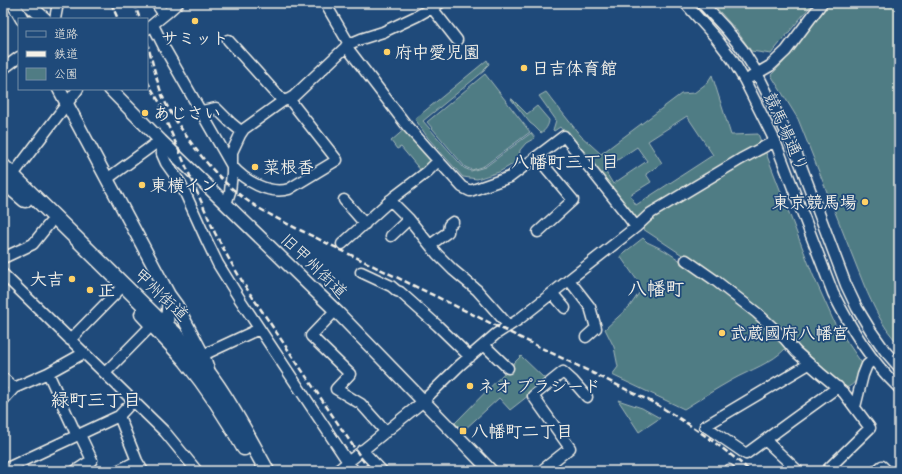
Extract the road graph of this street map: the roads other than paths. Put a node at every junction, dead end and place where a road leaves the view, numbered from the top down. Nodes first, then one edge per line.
1 (13, 3) edge
2 (27, 3) edge
3 (58, 3) edge
4 (156, 3) edge
5 (178, 3) edge
6 (324, 3) edge
7 (685, 3) edge
8 (701, 3) edge
9 (822, 3) edge
10 (436, 5) edge
11 (164, 15) junction
12 (21, 18) edge
13 (44, 18) edge
14 (55, 18) edge
15 (150, 27) edge
16 (228, 40) dead end
17 (457, 40) dead end
18 (348, 45) junction
19 (723, 48) junction
20 (18, 58) edge
21 (3, 69) edge
22 (757, 73) junction
23 (744, 81) junction
24 (60, 90) edge
25 (77, 90) edge
26 (111, 90) edge
27 (286, 100) junction
28 (67, 104) junction
29 (202, 111) junction
30 (242, 132) junction
31 (161, 141) junction
32 (775, 141) junction
33 (537, 157) junction
34 (438, 161) junction
35 (232, 166) junction
36 (5, 179) edge
37 (107, 179) junction
38 (344, 200) dead end
39 (390, 200) junction
40 (226, 204) junction
41 (409, 219) junction
42 (453, 222) dead end
43 (49, 224) junction
44 (365, 224) junction
45 (636, 227) junction
46 (538, 232) dead end
47 (391, 236) dead end
48 (342, 244) dead end
49 (430, 245) junction
50 (3, 258) edge
51 (686, 260) dead end
52 (361, 272) dead end
53 (3, 274) edge
54 (569, 280) junction
55 (118, 291) junction
56 (552, 293) junction
57 (169, 295) junction
58 (565, 308) dead end
59 (335, 311) junction
60 (159, 322) junction
61 (509, 326) junction
62 (259, 328) junction
63 (586, 337) dead end
64 (70, 340) junction
65 (484, 345) junction
66 (84, 354) junction
67 (203, 356) junction
68 (470, 356) junction
69 (873, 360) junction
70 (809, 364) junction
71 (899, 367) edge
72 (508, 368) dead end
73 (48, 373) junction
74 (105, 373) junction
75 (209, 374) junction
76 (3, 378) edge
77 (838, 387) junction
78 (14, 388) junction
79 (899, 388) edge
80 (587, 397) dead end
81 (3, 400) edge
82 (133, 400) junction
83 (424, 401) junction
84 (855, 407) junction
85 (119, 416) junction
86 (386, 432) junction
87 (79, 435) junction
88 (765, 440) junction
89 (362, 450) junction
90 (137, 461) junction
91 (348, 462) junction
92 (3, 470) edge
93 (75, 471) edge
94 (117, 471) edge
95 (143, 471) edge
96 (197, 471) edge
97 (256, 471) edge
98 (267, 471) edge
99 (337, 471) edge
100 (354, 471) edge
101 (382, 471) edge
102 (491, 471) edge
103 (541, 471) edge
104 (798, 471) edge
105 (826, 471) edge
106 (876, 471) edge
107 (887, 471) edge

1 - 12 main road
2 - 13 main road
3 - 14 street
4 - 11 street
5 - 11 street
6 - 18 street
7 - 19 street, 競馬場通り
8 - 19 street
8 - 22 street, 競馬場通り
9 - 22 street
10 - 17 street
10 - 18 street
11 - 15 street
15 - 29 street
16 - 27 street
18 - 27 street
18 - 34 street
19 - 23 street, 競馬場通り
20 - 21 street
22 - 23 street
22 - 71 street, 競馬場通り
23 - 32 street, 競馬場通り
24 - 28 main road
25 - 28 street
26 - 31 main road, 旧甲州街道
27 - 30 street
27 - 35 street
28 - 36 street
28 - 37 main road
29 - 30 street
29 - 35 street
30 - 35 street
31 - 37 street
31 - 40 main road, 旧甲州街道
31 - 62 street
32 - 45 street
32 - 69 street, 競馬場通り
33 - 34 street
33 - 45 street
33 - 46 street
34 - 39 street
35 - 40 street
36 - 43 highway, 甲州街道
36 - 60 highway, 甲州街道
37 - 57 main road
38 - 44 street
39 - 41 street
39 - 44 street
40 - 59 main road, 旧甲州街道
41 - 47 street
41 - 49 street
42 - 49 street
43 - 50 street
43 - 55 highway, 甲州街道
44 - 48 street
45 - 54 street
49 - 61 street
51 - 70 street
52 - 68 street
53 - 64 street
54 - 56 street
54 - 63 street
55 - 60 highway, 甲州街道
55 - 64 street
56 - 58 street
56 - 61 street
57 - 60 main road
57 - 67 main road
59 - 83 main road, 旧甲州街道
59 - 86 street
60 - 74 street
60 - 75 highway, 甲州街道
60 - 97 highway, 甲州街道
61 - 65 street
62 - 67 street
62 - 91 street
64 - 66 street
65 - 68 street
65 - 72 street
66 - 73 street
66 - 74 street
67 - 75 main road
68 - 83 street
69 - 79 street, 競馬場通り
69 - 84 street
70 - 77 street
70 - 88 street
73 - 78 street
73 - 87 street
74 - 82 street
75 - 98 highway, 甲州街道
76 - 78 street
77 - 84 street
77 - 88 street
78 - 81 street
80 - 103 street
82 - 85 street
82 - 96 street
83 - 86 street
83 - 102 main road, 旧甲州街道
84 - 105 street
85 - 87 street
85 - 90 street
86 - 89 street
87 - 92 street
87 - 93 street
88 - 104 street
89 - 91 street
89 - 101 street
90 - 94 street
90 - 95 street
91 - 99 street
91 - 100 street
106 - 107 street

